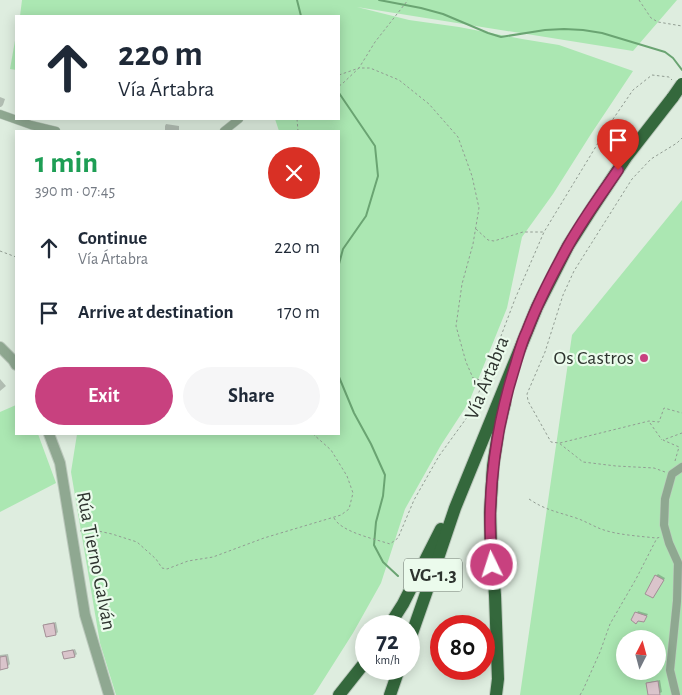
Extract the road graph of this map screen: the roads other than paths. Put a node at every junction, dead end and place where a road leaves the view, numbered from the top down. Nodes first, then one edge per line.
1 (679, 84) edge
2 (0, 114) edge
3 (15, 119) edge
4 (17, 120) edge
5 (238, 120) edge
6 (52, 130) edge
7 (225, 130) edge
8 (526, 333) junction
9 (0, 347) edge
10 (15, 363) edge
11 (49, 435) edge
12 (682, 467) edge
13 (455, 508) junction
14 (396, 615) edge
15 (419, 615) edge
16 (355, 675) edge
17 (395, 680) edge
18 (109, 695) edge
19 (339, 695) edge
20 (390, 695) edge
21 (496, 695) edge
22 (676, 695) edge

1 - 8 highway, Vía Ártabra / VG-1.3, bridge
2 - 3 street
4 - 6 street
5 - 7 street
8 - 13 highway, Vía Ártabra / VG-1.3
8 - 21 highway
9 - 10 street
11 - 18 street, Rúa Tierno Galván
12 - 22 street
13 - 14 highway
13 - 15 highway, Vía Ártabra / VG-1.3
16 - 19 highway
17 - 20 highway

